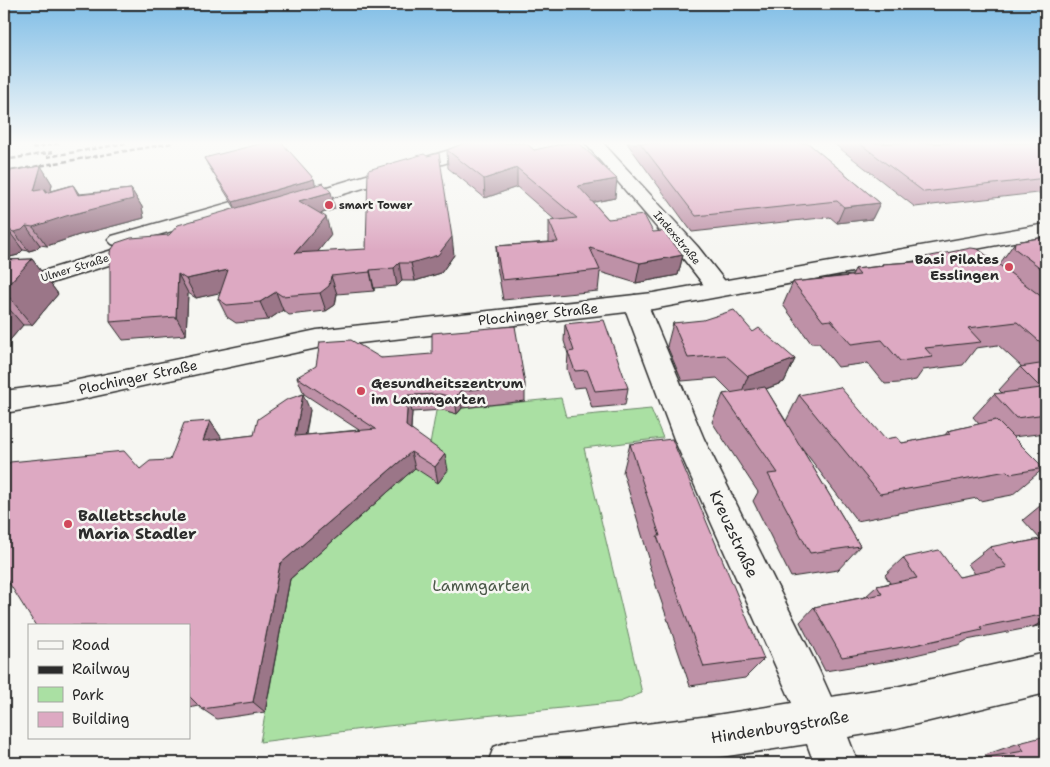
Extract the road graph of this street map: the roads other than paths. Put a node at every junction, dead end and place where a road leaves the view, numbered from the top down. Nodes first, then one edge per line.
1 (334, 179) edge
2 (371, 179) edge
3 (625, 179) edge
4 (1046, 230) edge
5 (950, 247) junction
6 (975, 266) edge
7 (4, 275) edge
8 (719, 289) junction
9 (4, 291) edge
10 (635, 303) junction
11 (12, 399) edge
12 (1046, 673) edge
13 (820, 721) junction
14 (510, 763) edge
15 (836, 763) edge

1 - 7 street, Ulmer Straße
2 - 9 street, Ulmer Straße
3 - 8 street, Indexstraße
4 - 5 street, Plochinger Straße
5 - 6 street
5 - 8 street, Plochinger Straße
8 - 10 street, Plochinger Straße
10 - 11 street, Plochinger Straße
10 - 13 street, Kreuzstraße
12 - 13 street, Hindenburgstraße
13 - 14 street, Hindenburgstraße
13 - 15 street, Kreuzstraße

